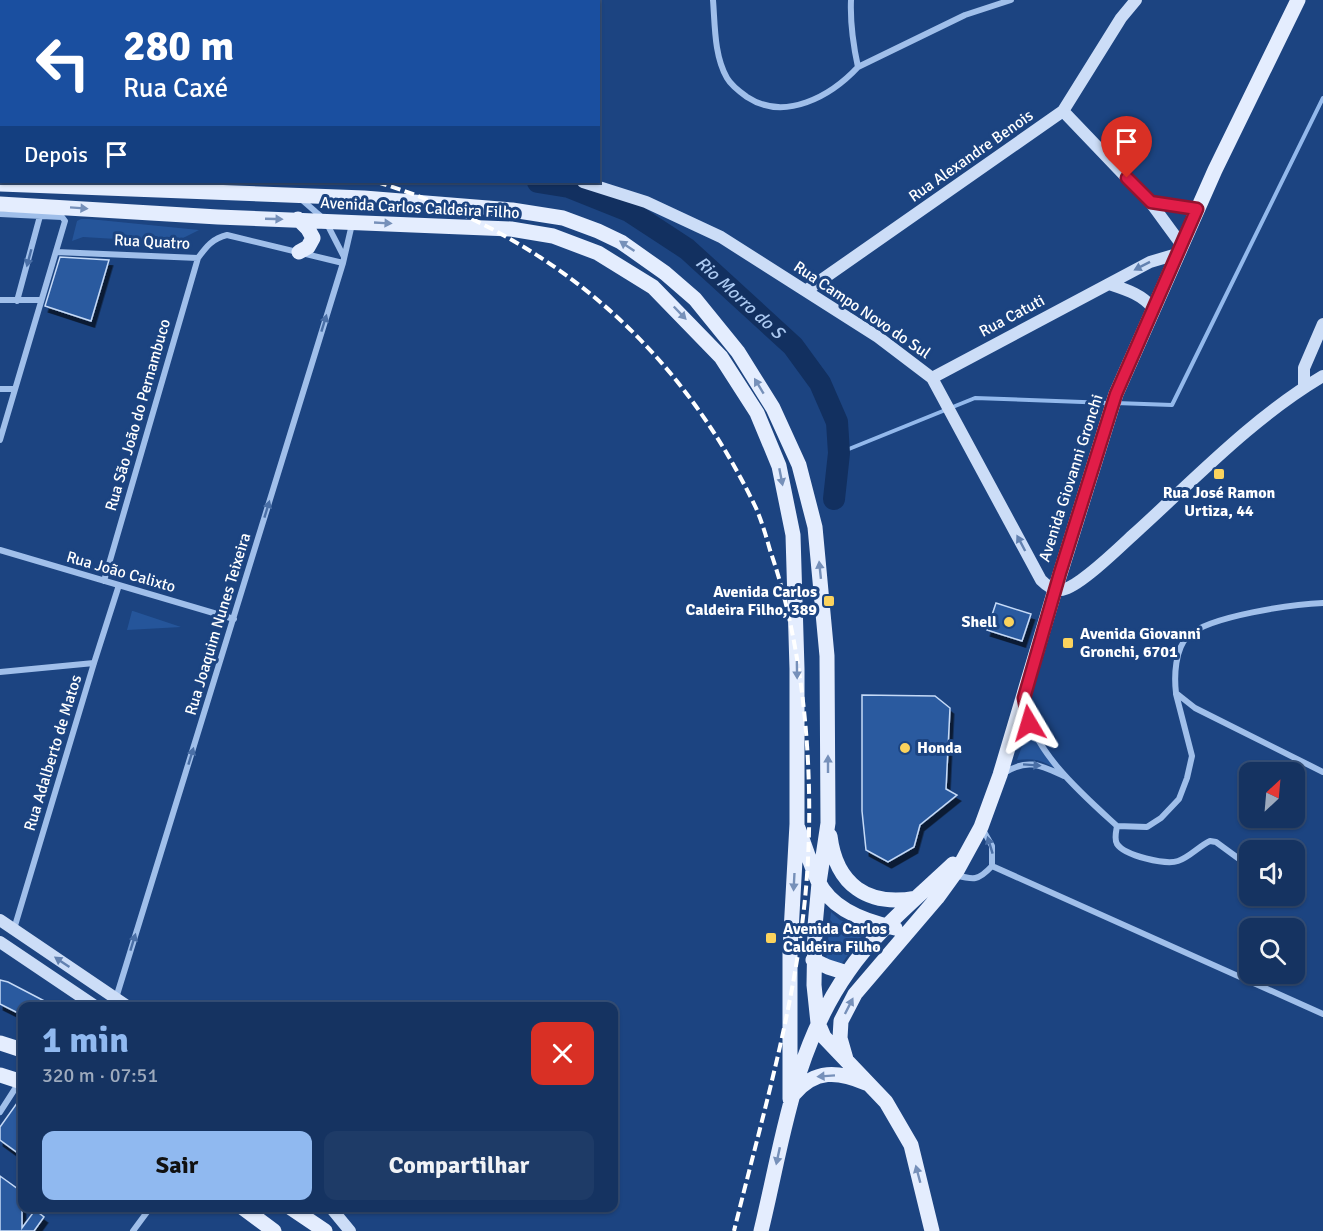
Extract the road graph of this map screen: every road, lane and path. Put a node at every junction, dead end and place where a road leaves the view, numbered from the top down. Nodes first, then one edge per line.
1 (713, 0) edge
2 (851, 0) edge
3 (1011, 0) edge
4 (1126, 0) edge
5 (1136, 0) edge
6 (1298, 0) edge
7 (1121, 18) junction
8 (858, 68) junction
9 (1063, 111) junction
10 (586, 183) edge
11 (0, 184) edge
12 (298, 196) junction
13 (1151, 202) junction
14 (0, 204) edge
15 (1197, 209) junction
16 (0, 214) edge
17 (39, 216) junction
18 (298, 219) junction
19 (325, 220) junction
20 (352, 222) junction
21 (1179, 249) junction
22 (56, 252) junction
23 (299, 252) junction
24 (198, 258) junction
25 (343, 261) junction
26 (1109, 284) junction
27 (807, 290) junction
28 (0, 300) edge
29 (41, 300) junction
30 (17, 301) junction
31 (1153, 308) junction
32 (1323, 324) edge
33 (1323, 375) edge
34 (932, 378) junction
35 (1304, 387) junction
36 (0, 389) edge
37 (15, 389) junction
38 (0, 440) edge
39 (0, 550) edge
40 (104, 581) junction
41 (119, 585) junction
42 (1055, 590) junction
43 (1323, 602) edge
44 (234, 619) junction
45 (94, 663) junction
46 (0, 672) edge
47 (1176, 693) junction
48 (1024, 698) junction
49 (1323, 772) edge
50 (1000, 775) junction
51 (1064, 776) junction
52 (828, 823) junction
53 (797, 824) junction
54 (1117, 826) junction
55 (981, 827) junction
56 (970, 847) junction
57 (1239, 859) edge
58 (992, 866) junction
59 (954, 874) junction
60 (819, 883) junction
61 (916, 898) junction
62 (0, 920) edge
63 (915, 925) junction
64 (887, 926) junction
65 (14, 930) junction
66 (0, 942) edge
67 (813, 960) junction
68 (847, 973) junction
69 (116, 998) junction
70 (89, 1002) edge
71 (122, 1002) edge
72 (1323, 1014) edge
73 (818, 1023) junction
74 (0, 1043) edge
75 (18, 1049) edge
76 (847, 1061) junction
77 (0, 1075) edge
78 (18, 1080) edge
79 (869, 1084) junction
80 (18, 1085) edge
81 (790, 1099) junction
82 (0, 1112) edge
83 (147, 1212) edge
84 (248, 1212) edge
85 (297, 1212) edge
86 (334, 1212) edge
87 (133, 1231) edge
88 (274, 1231) edge
89 (325, 1231) edge
90 (350, 1231) edge
91 (761, 1231) edge
92 (932, 1231) edge

1 - 8 street
2 - 8 street
3 - 8 street
4 - 7 street, Rua Alexandre Benois
5 - 7 street, Rua Alexandre Benois
6 - 15 main road, Avenida Giovanni Gronchi
7 - 9 street, Rua Alexandre Benois
9 - 13 street
9 - 27 street, Rua Alexandre Benois
10 - 27 street, Rua Campo Novo do Sul
11 - 12 main road, Avenida Carlos Caldeira Filho
12 - 19 street
52 -> 12 main road, Avenida Carlos Caldeira Filho
13 - 15 street
13 - 21 street
14 -> 18 main road, Avenida Carlos Caldeira Filho
15 - 21 main road, Avenida Giovanni Gronchi
16 - 17 street
17 - 22 street
17 -> 30 street
18 - 19 main road, Avenida Carlos Caldeira Filho
18 - 23 main road
19 - 20 main road, Avenida Carlos Caldeira Filho
19 - 25 street
20 - 25 street, Rua Joaquim Nunes Teixeira
20 -> 53 main road, Avenida Carlos Caldeira Filho
21 -> 26 street, Rua Catuti
21 - 31 main road, Avenida Giovanni Gronchi
22 - 24 street, Rua Quatro
22 - 29 street
23 - 24 street, Rua Quatro
23 - 25 street, Rua Quatro
24 - 40 street, Rua São João do Pernambuco
44 -> 25 street, Rua Joaquim Nunes Teixeira
26 - 31 street
26 - 34 street, Rua Catuti
27 - 34 street, Rua Campo Novo do Sul
28 - 30 street
29 - 30 street
29 - 37 street
31 - 42 main road, Avenida Giovanni Gronchi
32 - 35 street
33 - 35 street
42 -> 34 street, Rua Campo Novo do Sul
35 - 42 street
36 - 37 street
37 - 38 street
39 - 40 street, Rua João Calixto
40 - 41 street, Rua João Calixto
41 - 44 street, Rua João Calixto
41 - 45 street, Rua Adalberto de Matos
42 - 48 main road, Avenida Giovanni Gronchi
43 - 47 street
69 -> 44 street, Rua Joaquim Nunes Teixeira
45 - 46 street
45 - 65 street, Rua Adalberto de Matos
47 - 49 street
47 - 54 street
48 - 50 main road, Avenida Giovanni Gronchi
48 - 51 street
50 -> 51 street
50 - 55 main road, Avenida Giovanni Gronchi
51 - 54 street
52 - 60 main road, Avenida Carlos Caldeira Filho
52 - 61 main road
53 - 60 main road
53 -> 81 main road, Avenida Carlos Caldeira Filho
54 - 57 street
55 - 56 main road, Avenida Giovanni Gronchi
58 -> 55 street
56 - 59 main road, Avenida Giovanni Gronchi
56 - 61 main road, Avenida Giovanni Gronchi
58 - 59 street
58 - 72 street
59 - 63 main road, Avenida Giovanni Gronchi
60 - 64 main road
60 - 67 main road, Avenida Carlos Caldeira Filho
61 - 64 main road, Avenida Giovanni Gronchi
62 - 65 street
63 - 64 main road
76 -> 63 main road, Avenida Giovanni Gronchi
64 - 68 main road, Avenida Giovanni Gronchi
69 -> 65 street
66 - 70 street
67 - 68 main road
67 - 73 main road, Avenida Carlos Caldeira Filho
68 - 73 main road, Avenida Giovanni Gronchi
69 - 71 street
73 - 76 main road
73 - 81 main road, Avenida Giovanni Gronchi
74 - 75 main road
76 - 79 main road
77 - 78 main road
79 -> 81 main road
92 -> 79 main road
80 - 82 street
81 -> 91 main road, Avenida Giovanni Gronchi
83 - 87 street
84 - 88 main road
85 - 89 main road
86 - 90 street

